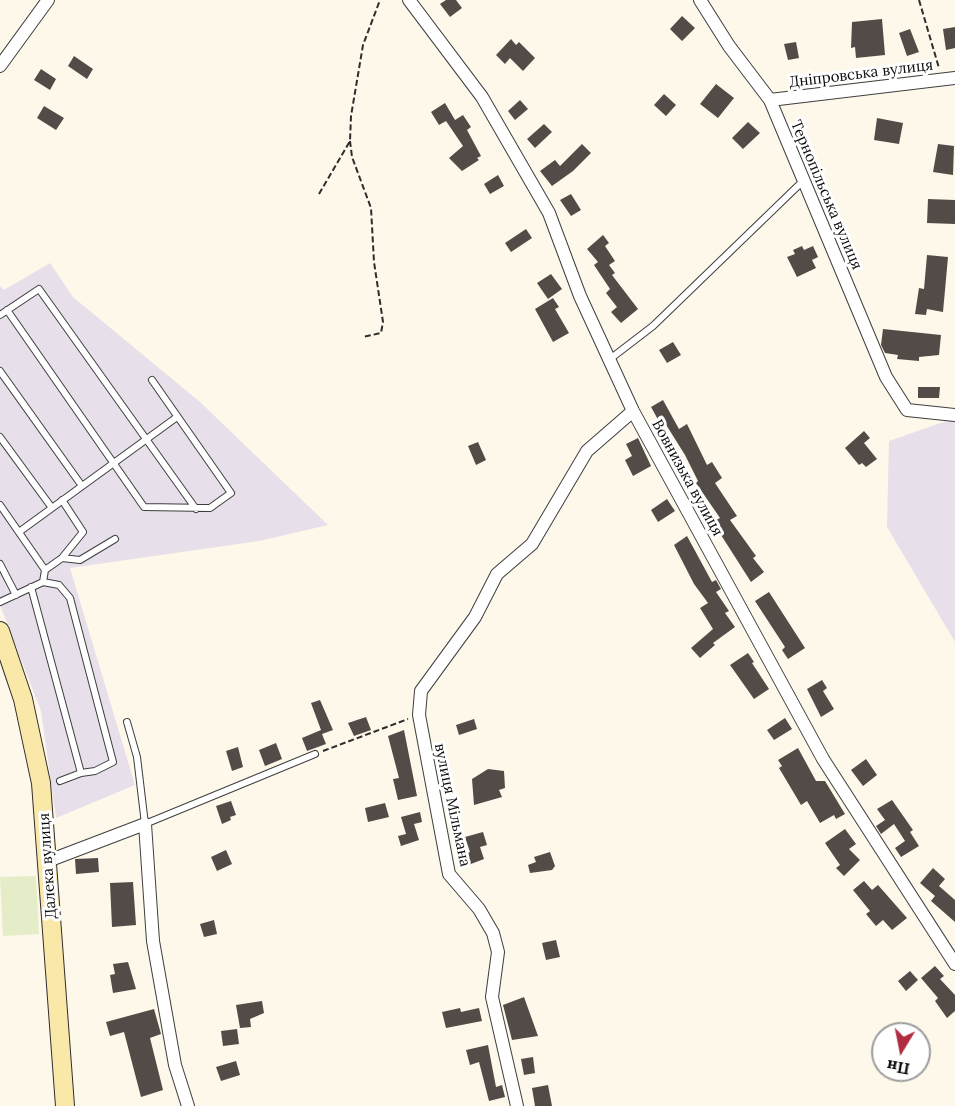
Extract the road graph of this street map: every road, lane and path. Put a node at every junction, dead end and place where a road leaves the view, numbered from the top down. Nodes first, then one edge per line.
1 (48, 0) edge
2 (380, 0) edge
3 (409, 0) edge
4 (700, 0) edge
5 (919, 0) edge
6 (0, 66) edge
7 (949, 78) edge
8 (770, 100) junction
9 (350, 141) junction
10 (803, 181) junction
11 (320, 194) dead end
12 (7, 310) junction
13 (0, 315) edge
14 (363, 337) dead end
15 (610, 359) junction
16 (0, 371) edge
17 (152, 380) dead end
18 (633, 411) junction
19 (955, 415) edge
20 (177, 417) junction
21 (0, 437) edge
22 (147, 439) junction
23 (112, 465) junction
24 (82, 486) junction
25 (62, 500) junction
26 (0, 505) edge
27 (51, 508) junction
28 (196, 509) junction
29 (19, 532) junction
30 (114, 539) dead end
31 (62, 558) junction
32 (0, 564) edge
33 (45, 570) junction
34 (43, 582) junction
35 (31, 587) junction
36 (16, 595) junction
37 (0, 602) edge
38 (0, 631) edge
39 (419, 715) junction
40 (127, 722) dead end
41 (315, 754) joint
42 (81, 772) junction
43 (60, 781) dead end
44 (146, 824) junction
45 (48, 861) junction
46 (955, 964) edge
47 (65, 1106) edge
48 (188, 1106) edge
49 (517, 1106) edge

1 - 6 street
2 - 9 path
3 - 15 street, Вовнизька вулиця
4 - 8 street, Тернопільська вулиця
5 - 7 path
7 - 8 street, Дніпровська вулиця
8 - 10 street, Тернопільська вулиця
9 - 11 path
9 - 14 path
10 - 15 lane
10 - 19 street, Тернопільська вулиця
12 - 13 lane
12 - 22 lane
12 - 23 lane
15 - 18 street, Вовнизька вулиця
16 - 24 lane
17 - 20 lane
18 - 39 street, вулиця Мільмана
18 - 46 street, Вовнизька вулиця
20 - 22 lane
20 - 28 lane
21 - 27 lane
22 - 23 lane
22 - 28 lane
23 - 24 lane
23 - 28 lane
24 - 25 lane
25 - 27 lane
25 - 31 lane
26 - 29 lane
27 - 29 lane
29 - 33 lane
30 - 31 lane
31 - 33 lane
32 - 36 lane
33 - 34 lane
34 - 35 lane
34 - 42 lane
35 - 36 lane
35 - 42 lane
36 - 37 lane
38 - 45 street, Далека вулиця
39 - 41 path
39 - 49 street, вулиця Мільмана
40 - 44 lane
41 - 44 lane
42 - 43 lane
44 - 45 street
44 - 48 street
45 - 47 street, Далека вулиця

